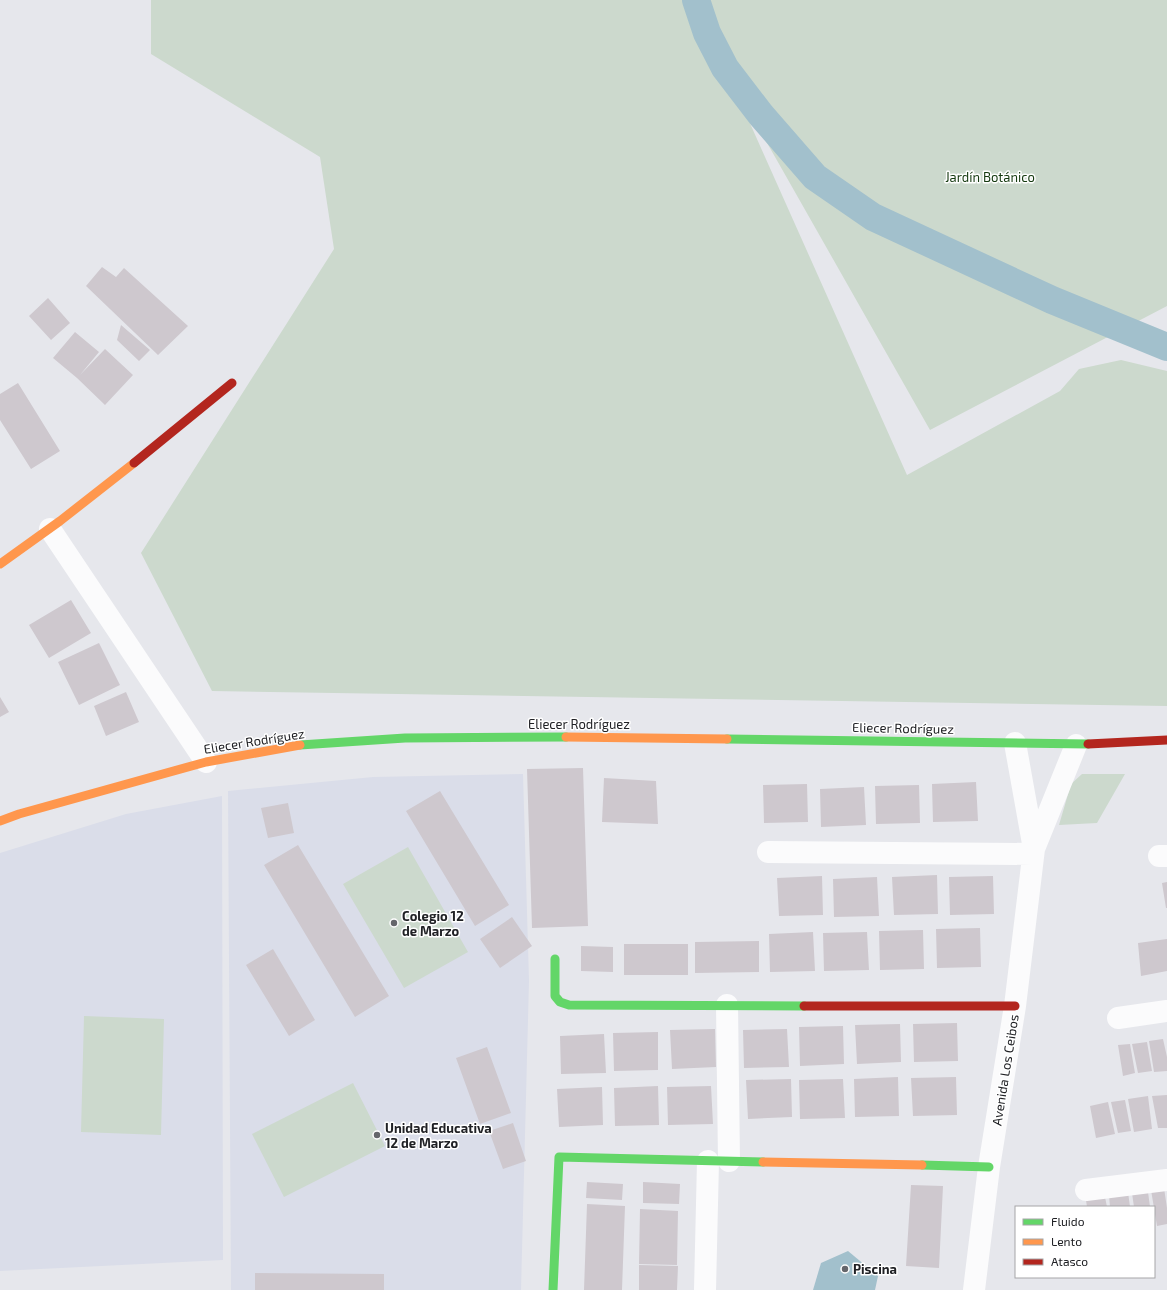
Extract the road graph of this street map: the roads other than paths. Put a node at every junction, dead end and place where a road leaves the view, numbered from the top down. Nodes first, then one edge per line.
1 (232, 383) dead end
2 (50, 529) junction
3 (0, 564) edge
4 (1167, 740) edge
5 (1015, 743) junction
6 (1076, 745) junction
7 (206, 762) junction
8 (0, 821) edge
9 (768, 852) dead end
10 (1033, 852) junction
11 (555, 959) dead end
12 (726, 1005) junction
13 (1015, 1006) junction
14 (1167, 1011) edge
15 (1118, 1018) dead end
16 (719, 1161) junction
17 (989, 1167) junction
18 (1167, 1180) edge
19 (1086, 1190) dead end
20 (554, 1290) edge
21 (705, 1290) edge
22 (974, 1290) edge

1 - 2 street
2 - 3 street
2 - 7 street
4 - 6 street, Eliecer Rodríguez
5 - 6 street, Eliecer Rodríguez
5 - 7 street, Eliecer Rodríguez
5 - 10 street
6 - 10 street
7 - 8 street, Eliecer Rodríguez
9 - 10 street
10 - 13 street, Avenida Los Ceibos
11 - 12 street
12 - 13 street
12 - 16 street
13 - 17 street, Avenida Los Ceibos
14 - 15 street
16 - 17 street
16 - 20 street
16 - 21 street
17 - 22 street, Avenida Los Ceibos
18 - 19 street

